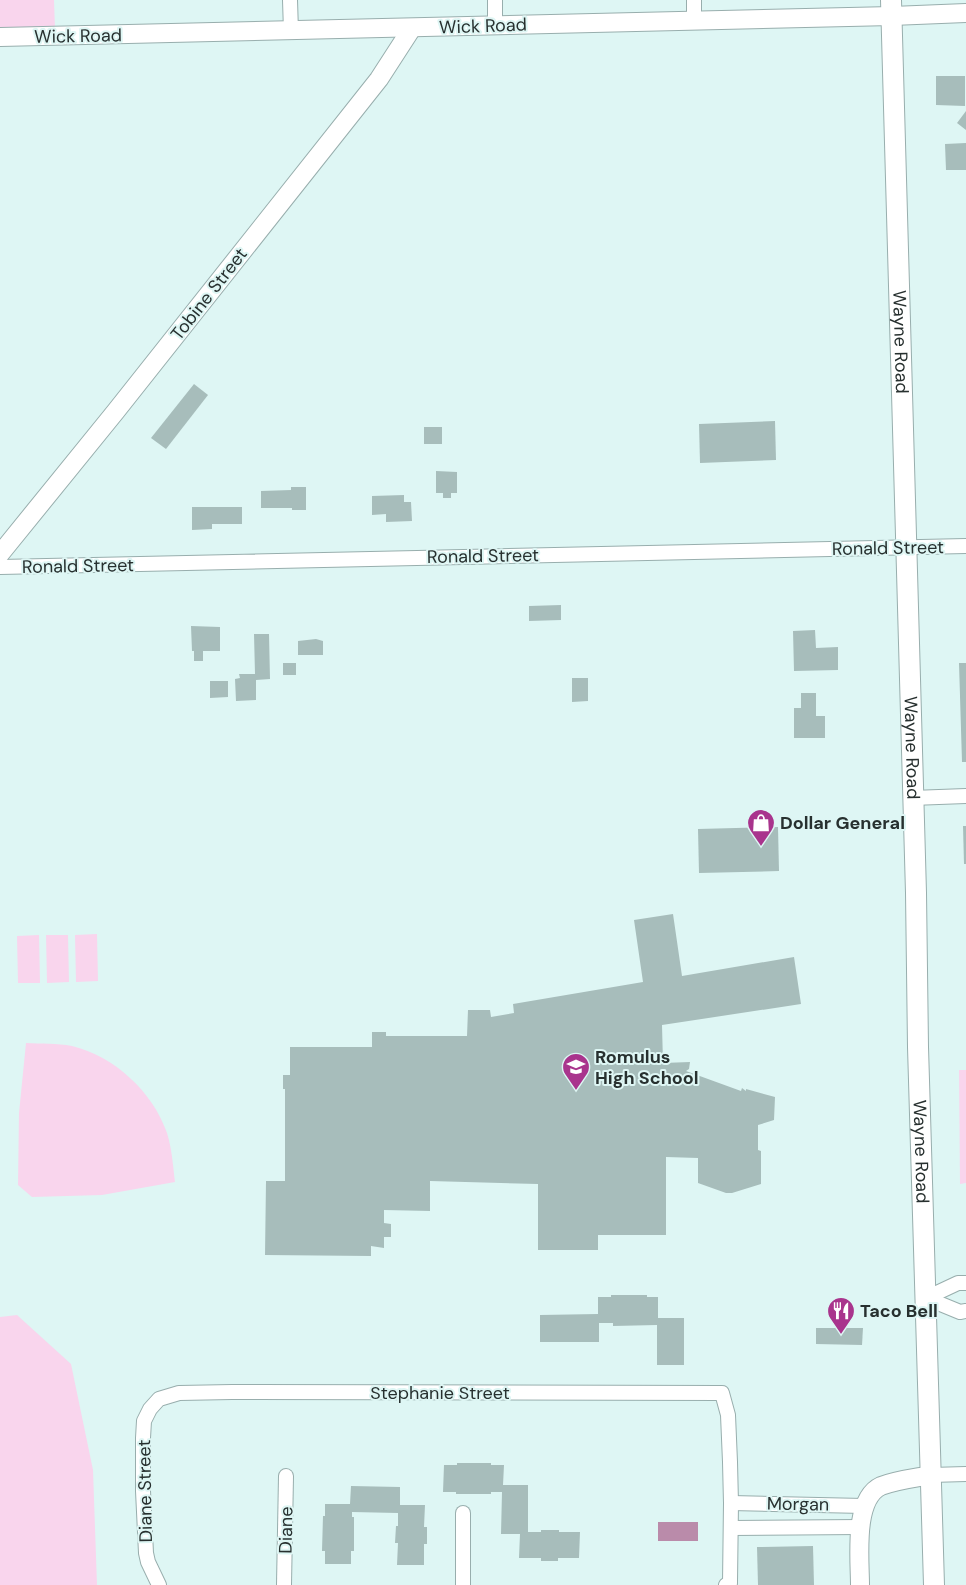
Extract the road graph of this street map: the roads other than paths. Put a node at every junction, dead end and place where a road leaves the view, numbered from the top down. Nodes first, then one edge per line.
1 (290, 0) edge
2 (495, 0) edge
3 (694, 0) edge
4 (891, 8) edge
5 (966, 12) edge
6 (694, 21) junction
7 (495, 26) junction
8 (412, 28) junction
9 (291, 31) junction
10 (0, 37) edge
11 (966, 546) edge
12 (906, 547) junction
13 (0, 554) edge
14 (0, 567) edge
15 (966, 796) edge
16 (912, 798) junction
17 (966, 1283) edge
18 (926, 1298) junction
19 (966, 1311) edge
20 (159, 1399) joint
21 (966, 1474) edge
22 (931, 1475) junction
23 (286, 1476) dead end
24 (864, 1506) junction
25 (463, 1513) dead end
26 (731, 1516) junction
27 (861, 1528) junction
28 (159, 1585) edge
29 (284, 1585) edge
30 (463, 1585) edge
31 (726, 1585) edge
32 (860, 1585) edge
33 (934, 1585) edge

1 - 9 street
2 - 7 street
3 - 6 street
4 - 5 street, Wick Road
4 - 6 street, Wick Road
4 - 12 main road, Wayne Road
6 - 7 street, Wick Road
7 - 8 street, Wick Road
8 - 9 street, Wick Road
8 - 13 street, Tobine Street
9 - 10 street, Wick Road
11 - 12 street, Ronald Street
12 - 14 street, Ronald Street
12 - 16 main road, Wayne Road
15 - 16 street
16 - 18 main road, Wayne Road
17 - 18 street
18 - 19 street
18 - 22 main road, Wayne Road
20 - 26 street, Stephanie Street
20 - 28 street, Diane Street
21 - 22 street
22 - 24 street
22 - 33 main road, Wayne Road
23 - 29 street, Diane
24 - 26 street, Morgan
24 - 27 street
25 - 30 street
26 - 27 street, Morgan
26 - 31 street
27 - 32 street

